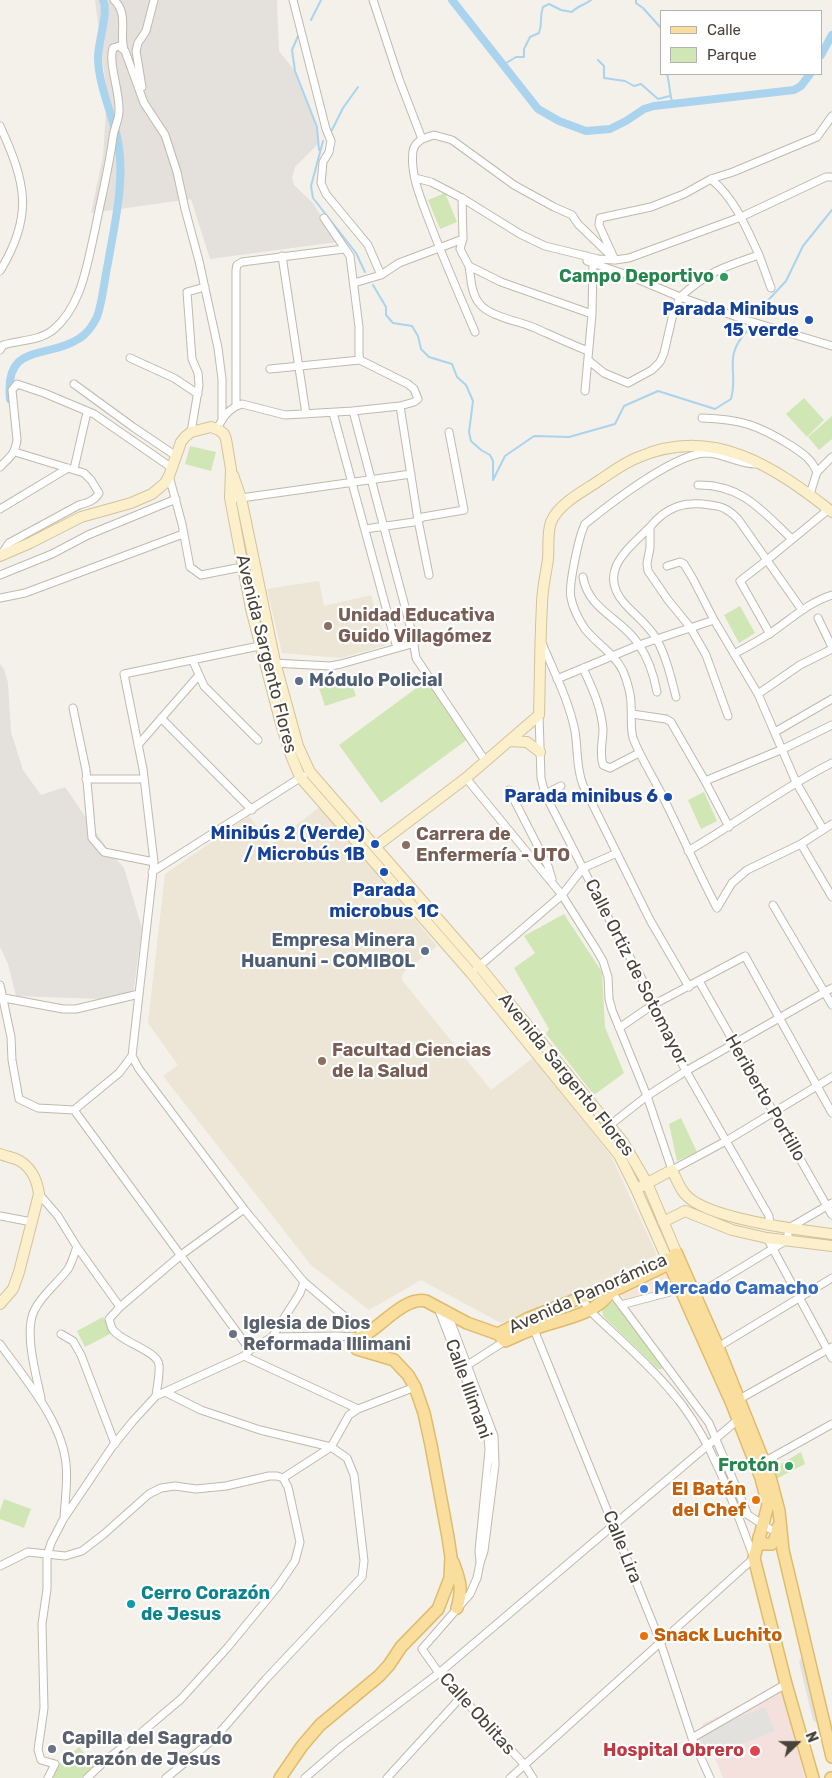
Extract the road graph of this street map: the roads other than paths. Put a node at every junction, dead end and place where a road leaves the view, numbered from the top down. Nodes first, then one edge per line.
1 (114, 0) edge
2 (154, 0) edge
3 (293, 0) edge
4 (373, 0) edge
5 (125, 51) junction
6 (142, 94) junction
7 (831, 120) edge
8 (0, 126) edge
9 (422, 139) junction
10 (832, 177) edge
11 (415, 178) junction
12 (711, 179) junction
13 (462, 198) junction
14 (741, 217) junction
15 (324, 218) dead end
16 (463, 239) junction
17 (439, 248) junction
18 (344, 249) junction
19 (759, 255) junction
20 (282, 256) junction
21 (587, 256) junction
22 (615, 260) junction
23 (593, 263) junction
24 (469, 266) junction
25 (0, 271) edge
26 (381, 275) junction
27 (354, 283) junction
28 (206, 288) junction
29 (771, 288) dead end
30 (680, 297) junction
31 (592, 314) junction
32 (475, 332) dead end
33 (832, 346) edge
34 (0, 350) edge
35 (588, 351) junction
36 (130, 358) dead end
37 (360, 360) junction
38 (588, 360) junction
39 (298, 366) junction
40 (270, 370) dead end
41 (74, 384) dead end
42 (586, 391) dead end
43 (198, 394) junction
44 (236, 406) junction
45 (400, 406) junction
46 (353, 411) junction
47 (87, 412) junction
48 (333, 412) junction
49 (306, 414) junction
50 (702, 418) dead end
51 (220, 424) junction
52 (191, 432) junction
53 (449, 432) dead end
54 (14, 452) junction
55 (176, 456) junction
56 (832, 457) edge
57 (760, 463) junction
58 (0, 467) edge
59 (71, 468) junction
60 (230, 469) junction
61 (171, 472) junction
62 (817, 472) junction
63 (411, 474) junction
64 (372, 480) junction
65 (351, 482) junction
66 (698, 486) dead end
67 (810, 494) junction
68 (230, 498) junction
69 (241, 498) junction
70 (176, 499) junction
71 (0, 509) edge
72 (830, 511) edge
73 (418, 520) junction
74 (384, 527) junction
75 (650, 527) junction
76 (365, 529) junction
77 (183, 534) junction
78 (792, 539) junction
79 (0, 556) edge
80 (767, 560) junction
81 (667, 566) dead end
82 (242, 567) junction
83 (429, 575) dead end
84 (0, 576) edge
85 (584, 577) dead end
86 (257, 578) junction
87 (245, 580) junction
88 (832, 595) edge
89 (0, 598) edge
90 (802, 610) junction
91 (818, 618) dead end
92 (714, 620) junction
93 (690, 627) junction
94 (770, 634) junction
95 (656, 638) junction
96 (542, 642) junction
97 (415, 643) junction
98 (266, 644) junction
99 (639, 645) junction
100 (397, 648) junction
101 (832, 648) edge
102 (734, 654) junction
103 (613, 655) junction
104 (193, 661) junction
105 (270, 663) junction
106 (582, 668) junction
107 (199, 675) junction
108 (557, 679) junction
109 (657, 692) dead end
110 (758, 694) junction
111 (676, 696) dead end
112 (832, 700) edge
113 (72, 708) dead end
114 (632, 714) junction
115 (539, 715) junction
116 (728, 716) dead end
117 (161, 718) junction
118 (832, 725) edge
119 (775, 732) junction
120 (258, 740) dead end
121 (510, 741) junction
122 (138, 745) junction
123 (783, 749) junction
124 (540, 752) junction
125 (639, 753) junction
126 (486, 762) junction
127 (832, 763) edge
128 (310, 772) junction
129 (300, 777) junction
130 (466, 778) junction
131 (86, 779) junction
132 (144, 779) junction
133 (705, 781) junction
134 (796, 782) junction
135 (561, 786) dead end
136 (510, 790) dead end
137 (546, 794) junction
138 (252, 810) junction
139 (832, 824) edge
140 (729, 827) junction
141 (823, 829) junction
142 (801, 844) junction
143 (375, 847) junction
144 (688, 851) junction
145 (617, 853) junction
146 (154, 862) junction
147 (387, 868) junction
148 (584, 868) junction
149 (152, 872) junction
150 (832, 880) edge
151 (825, 884) junction
152 (554, 885) junction
153 (562, 894) junction
154 (832, 897) edge
155 (773, 905) dead end
156 (475, 969) junction
157 (699, 982) junction
158 (0, 985) edge
159 (689, 987) junction
160 (829, 990) edge
161 (139, 994) junction
162 (4, 998) junction
163 (832, 1004) edge
164 (651, 1006) junction
165 (780, 1018) junction
166 (619, 1028) junction
167 (734, 1044) junction
168 (132, 1056) junction
169 (686, 1071) junction
170 (832, 1077) edge
171 (817, 1086) junction
172 (647, 1096) junction
173 (74, 1110) junction
174 (774, 1112) junction
175 (832, 1113) edge
176 (610, 1125) junction
177 (726, 1141) junction
178 (0, 1154) edge
179 (672, 1170) junction
180 (647, 1183) junction
181 (636, 1189) junction
182 (39, 1194) junction
183 (829, 1204) edge
184 (244, 1209) junction
185 (832, 1215) edge
186 (0, 1216) edge
187 (32, 1222) junction
188 (663, 1222) junction
189 (770, 1225) junction
190 (789, 1228) junction
191 (832, 1234) edge
192 (767, 1238) junction
193 (787, 1240) junction
194 (832, 1246) edge
195 (77, 1247) junction
196 (773, 1249) junction
197 (181, 1255) junction
198 (673, 1259) junction
199 (832, 1278) edge
200 (304, 1282) junction
201 (681, 1289) junction
202 (610, 1290) junction
203 (695, 1296) junction
204 (800, 1297) junction
205 (582, 1298) junction
206 (0, 1304) edge
207 (621, 1305) junction
208 (120, 1307) junction
209 (442, 1309) junction
210 (589, 1310) junction
211 (532, 1324) junction
212 (61, 1334) dead end
213 (336, 1336) junction
214 (272, 1337) junction
215 (502, 1338) junction
216 (360, 1340) junction
217 (0, 1344) edge
218 (718, 1347) junction
219 (830, 1348) edge
220 (250, 1350) junction
221 (244, 1356) junction
222 (832, 1358) edge
223 (464, 1367) junction
224 (670, 1369) junction
225 (660, 1378) junction
226 (415, 1388) junction
227 (165, 1392) junction
228 (156, 1396) junction
229 (736, 1402) junction
230 (42, 1403) junction
231 (358, 1409) junction
232 (742, 1417) junction
233 (832, 1424) edge
234 (717, 1437) junction
235 (115, 1444) junction
236 (707, 1446) junction
237 (331, 1447) junction
238 (761, 1464) junction
239 (283, 1478) junction
240 (64, 1518) junction
241 (780, 1521) junction
242 (614, 1526) junction
243 (764, 1538) junction
244 (783, 1550) junction
245 (48, 1554) junction
246 (0, 1566) edge
247 (454, 1576) junction
248 (457, 1608) junction
249 (660, 1641) junction
250 (422, 1649) joint
251 (439, 1673) junction
252 (786, 1684) junction
253 (461, 1697) junction
254 (692, 1738) junction
255 (832, 1757) edge
256 (524, 1764) junction
257 (48, 1778) edge
258 (86, 1778) edge
259 (166, 1778) edge
260 (280, 1778) edge
261 (305, 1778) edge
262 (387, 1778) edge
263 (510, 1778) edge
264 (533, 1778) edge
265 (710, 1778) edge
266 (813, 1778) edge

1 - 5 street
2 - 6 street
3 - 26 street
4 - 9 street
5 - 6 street
5 - 34 street
6 - 28 street
7 - 12 street
8 - 25 street
9 - 11 street
9 - 22 street
10 - 14 street
11 - 13 street
11 - 17 street
12 - 14 street
12 - 22 street
13 - 16 street
13 - 21 street
14 - 19 street
14 - 22 street
15 - 18 street
16 - 17 street
16 - 24 street
17 - 26 street
17 - 32 street
18 - 20 street
18 - 27 street
19 - 29 street
19 - 30 street
20 - 39 street
20 - 44 street
21 - 22 street
21 - 23 street
23 - 30 street
23 - 31 street
24 - 31 street
24 - 35 street
26 - 27 street
27 - 37 street
28 - 43 street
28 - 51 street
30 - 33 street
30 - 38 street
31 - 35 street
35 - 38 street
36 - 43 street
37 - 39 street
37 - 45 street
38 - 42 street
39 - 40 street
39 - 49 street
41 - 55 street
43 - 52 street
44 - 49 street
44 - 51 street
45 - 46 street
45 - 63 street
46 - 48 street
46 - 64 street
47 - 54 street
47 - 59 street
47 - 61 street
48 - 49 street
48 - 65 street
50 - 62 street
51 - 52 street
51 - 60 street
52 - 55 street
53 - 73 street
54 - 58 street
54 - 59 street
55 - 61 street
56 - 62 street
57 - 67 street, Calle Ortiz de Sotomayor
57 - 96 street, Calle Ortiz de Sotomayor
57 - 103 street
59 - 71 street
59 - 79 street
60 - 68 street, Avenida Sargento Flores
60 - 69 street, Avenida Sargento Flores
61 - 70 street
61 - 79 street
62 - 67 street
63 - 64 street
63 - 73 street
64 - 65 street
64 - 74 street
65 - 69 street
65 - 76 street
66 - 78 street
67 - 72 street, Calle Ortiz de Sotomayor
68 - 69 street
68 - 82 street, Avenida Sargento Flores
69 - 86 street, Avenida Sargento Flores
70 - 77 street
70 - 84 street
72 - 78 street
73 - 74 street
73 - 83 street
74 - 76 street
74 - 97 street
75 - 80 street
75 - 93 street
75 - 95 street
76 - 100 street
77 - 82 street
77 - 89 street
78 - 80 street
80 - 90 street
80 - 94 street
81 - 92 street
82 - 87 street, Avenida Sargento Flores
85 - 99 street
86 - 87 street
86 - 98 street, Avenida Sargento Flores
87 - 98 street, Avenida Sargento Flores
88 - 90 street
90 - 94 street
91 - 101 street
92 - 93 street
92 - 102 street
93 - 95 street
93 - 116 street
94 - 102 street
95 - 99 street
95 - 111 street
96 - 108 street
96 - 115 street, Calle Ortiz de Sotomayor
97 - 100 street
97 - 126 street
98 - 104 street
98 - 105 street, Avenida Sargento Flores
99 - 103 street
99 - 109 street
100 - 105 street
101 - 110 street
102 - 110 street
103 - 106 street
103 - 114 street
104 - 107 street
104 - 122 street
105 - 128 street, Avenida Sargento Flores
105 - 129 street, Avenida Sargento Flores
106 - 108 street
106 - 125 street
107 - 117 street
107 - 120 street
108 - 145 street
110 - 119 street
112 - 119 street
113 - 131 street
114 - 125 street
114 - 133 street
115 - 121 street
115 - 124 street, Calle Ortiz de Sotomayor
117 - 122 street
117 - 138 street
118 - 123 street
119 - 123 street
121 - 124 street
121 - 126 street
122 - 132 street
123 - 133 street
123 - 134 street
124 - 137 street, Calle Ortiz de Sotomayor
125 - 144 street
126 - 130 street
127 - 134 street
128 - 129 street
128 - 143 street, Avenida Sargento Flores
129 - 138 street
129 - 147 street, Avenida Sargento Flores
130 - 143 street
130 - 152 street
131 - 132 street
131 - 146 street
132 - 146 street
133 - 140 street
134 - 140 street
134 - 141 street
135 - 137 street
136 - 152 street
137 - 148 street, Calle Ortiz de Sotomayor
138 - 149 street
139 - 141 street
140 - 144 street
141 - 142 street
142 - 144 street
142 - 151 street
143 - 147 street, Avenida Sargento Flores
145 - 148 street
145 - 159 street
146 - 149 street
147 - 156 street, Avenida Sargento Flores
148 - 153 street
148 - 164 street, Calle Ortiz de Sotomayor
149 - 161 street
150 - 151 street
151 - 154 street
152 - 153 street
153 - 156 street
153 - 166 street
155 - 160 street
156 - 176 street, Avenida Sargento Flores
156 - 181 street, Avenida Sargento Flores
157 - 159 street
157 - 165 street
157 - 167 street, Heriberto Portillo
158 - 162 street
159 - 164 street
160 - 163 street
160 - 165 street
161 - 162 street
161 - 168 street
162 - 173 street
164 - 166 street
164 - 169 street, Calle Ortiz de Sotomayor
165 - 167 street
165 - 171 street
166 - 172 street
167 - 169 street
167 - 174 street, Heriberto Portillo
168 - 173 street
168 - 184 street
169 - 172 street
169 - 177 street, Calle Ortiz de Sotomayor
170 - 171 street
171 - 174 street
171 - 175 street
172 - 176 street
172 - 179 street
173 - 197 street
174 - 177 street
174 - 183 street, Heriberto Portillo
176 - 180 street, Avenida Sargento Flores
177 - 179 street
177 - 189 street, Calle Ortiz de Sotomayor
178 - 182 street
179 - 180 street
179 - 189 street
180 - 181 street
180 - 188 street, Avenida Sargento Flores
181 - 198 street, Avenida Sargento Flores
182 - 187 street
182 - 195 street
183 - 185 street, Heriberto Portillo
183 - 190 street
184 - 197 street
184 - 200 street
186 - 187 street
187 - 206 street
188 - 192 street
188 - 198 street, Avenida Sargento Flores
189 - 190 street
190 - 191 street
190 - 193 street
192 - 193 street
192 - 196 street
193 - 194 street
193 - 196 street
195 - 208 street
195 - 230 street
196 - 203 street
196 - 204 street
197 - 208 street
197 - 220 street
198 - 201 main road, Avenida Sargento Flores
198 - 202 main road, Avenida Panorámica
198 - 203 main road, Avenida Sargento Flores
199 - 204 street
200 - 214 street
200 - 216 street
201 - 207 street
201 - 229 main road, Avenida Sargento Flores
202 - 205 main road, Avenida Panorámica
202 - 207 street
202 - 210 main road, Avenida Panorámica
203 - 218 main road, Avenida Sargento Flores
204 - 218 street
204 - 219 street
205 - 210 street
205 - 211 main road, Avenida Panorámica
207 - 224 street
208 - 228 street
209 - 215 main road, Avenida Panorámica
209 - 216 main road, Avenida Panorámica
209 - 223 street, Calle Illimani
210 - 211 main road, Avenida Panorámica
210 - 225 street
211 - 215 main road, Avenida Panorámica
211 - 242 street, Calle Lira
212 - 235 street
213 - 214 street
213 - 216 street
213 - 216 street
214 - 220 street
215 - 223 street
216 - 226 main road
217 - 230 street
218 - 229 main road, Avenida Sargento Flores
219 - 222 street
219 - 229 street
220 - 221 street
221 - 227 street
221 - 231 street
223 - 248 street, Calle Illimani
224 - 225 street
224 - 234 street
225 - 236 street
226 - 231 street
226 - 247 main road
227 - 228 street
227 - 237 street
228 - 235 street
229 - 232 main road, Avenida Sargento Flores
230 - 240 street
231 - 237 street
232 - 234 street
232 - 238 main road, Avenida Sargento Flores
233 - 238 street
234 - 236 street
234 - 243 street
235 - 240 street
236 - 242 street
236 - 243 street
237 - 239 street
237 - 259 street
238 - 241 main road, Avenida Sargento Flores
238 - 243 main road, Avenida Sargento Flores
239 - 245 street
239 - 258 street
240 - 245 street
241 - 243 main road
241 - 244 main road, Avenida Sargento Flores
242 - 249 street, Calle Lira
242 - 251 street
243 - 244 main road
243 - 249 street
243 - 252 main road, Avenida Sargento Flores
244 - 255 main road, Avenida Sargento Flores
245 - 246 street
245 - 257 street
247 - 248 main road
247 - 260 main road
248 - 250 street, Calle Illimani
249 - 254 street, Calle Lira
249 - 256 street
250 - 251 street, Calle Oblitas
251 - 253 street, Calle Oblitas
251 - 261 street
252 - 254 street
252 - 266 main road, Avenida Sargento Flores
253 - 256 street, Calle Oblitas
253 - 262 street
254 - 265 street, Calle Lira
256 - 263 street
256 - 264 street, Calle Oblitas

